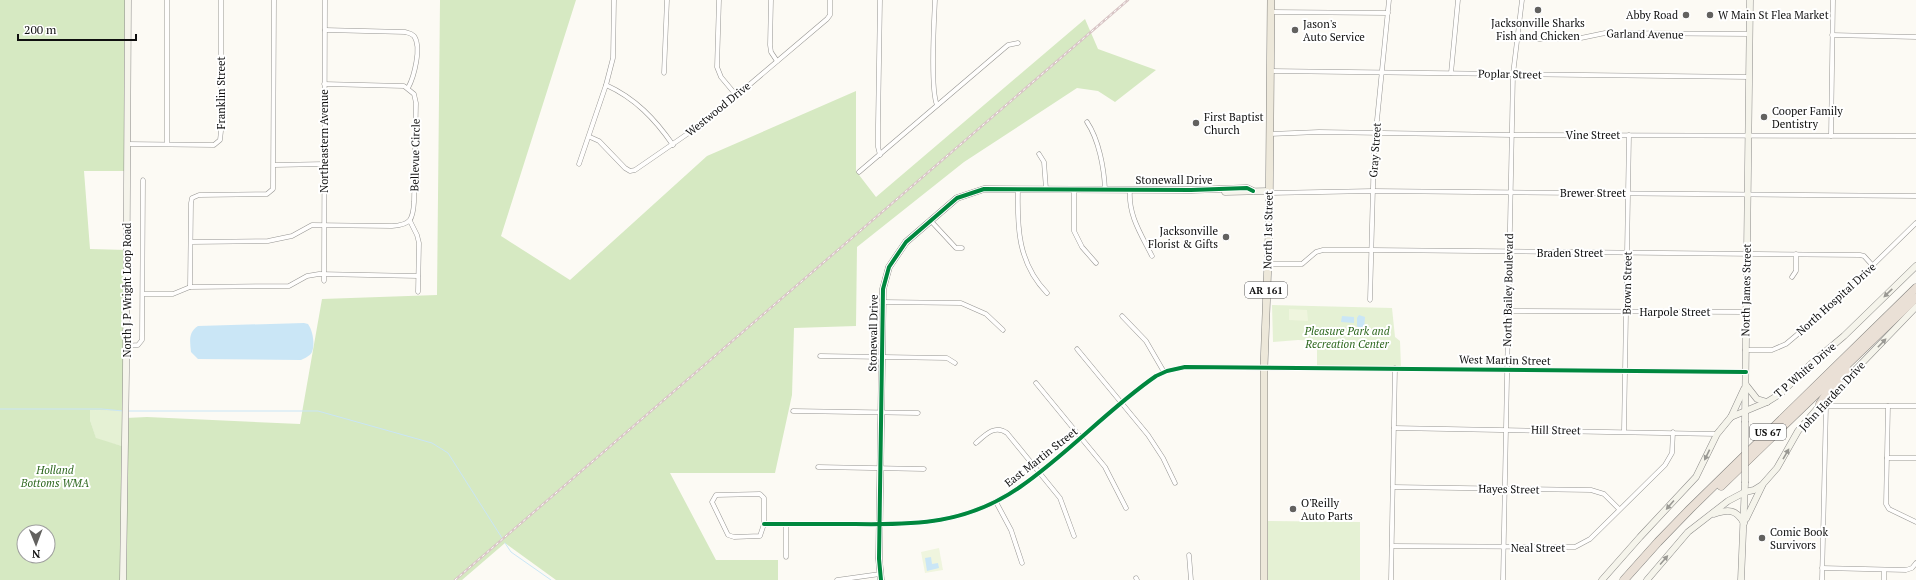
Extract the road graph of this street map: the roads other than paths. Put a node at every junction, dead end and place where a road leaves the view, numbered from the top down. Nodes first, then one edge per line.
1 (128, 0) edge
2 (167, 0) edge
3 (221, 0) edge
4 (274, 0) edge
5 (325, 0) edge
6 (614, 0) edge
7 (667, 0) edge
8 (719, 0) edge
9 (771, 0) edge
10 (830, 0) edge
11 (880, 0) edge
12 (935, 0) edge
13 (1271, 0) edge
14 (1389, 0) edge
15 (1458, 0) edge
16 (1522, 0) edge
17 (1750, 0) edge
18 (1833, 0) edge
19 (1272, 12) junction
20 (1388, 13) junction
21 (325, 30) junction
22 (1750, 34) junction
23 (1832, 35) junction
24 (1916, 37) edge
25 (1516, 39) junction
26 (1018, 43) dead end
27 (777, 61) junction
28 (1271, 71) junction
29 (1382, 72) junction
30 (664, 73) dead end
31 (1451, 74) junction
32 (1513, 74) junction
33 (1750, 78) junction
34 (324, 84) junction
35 (606, 85) junction
36 (408, 88) junction
37 (736, 95) junction
38 (937, 105) junction
39 (1086, 122) dead end
40 (1376, 133) junction
41 (1270, 134) junction
42 (1512, 135) junction
43 (1629, 135) junction
44 (1749, 135) junction
45 (1830, 136) junction
46 (1916, 136) edge
47 (590, 137) junction
48 (127, 144) junction
49 (167, 144) junction
50 (673, 145) junction
51 (1039, 154) dead end
52 (880, 155) junction
53 (325, 164) junction
54 (579, 164) dead end
55 (274, 165) junction
56 (859, 172) dead end
57 (143, 180) dead end
58 (1018, 189) junction
59 (1046, 189) junction
60 (1074, 189) junction
61 (1105, 189) junction
62 (1130, 190) junction
63 (1373, 191) junction
64 (1269, 192) junction
65 (1628, 193) junction
66 (1510, 194) junction
67 (1748, 194) junction
68 (1916, 196) edge
69 (930, 220) junction
70 (410, 221) junction
71 (324, 224) junction
72 (1916, 224) edge
73 (191, 242) junction
74 (962, 248) dead end
75 (1372, 250) junction
76 (1509, 252) junction
77 (1627, 253) junction
78 (1746, 254) junction
79 (1796, 254) junction
80 (1152, 256) dead end
81 (1096, 264) dead end
82 (1268, 264) junction
83 (1873, 266) junction
84 (1916, 266) edge
85 (324, 274) junction
86 (418, 276) junction
87 (1792, 277) dead end
88 (324, 281) dead end
89 (190, 287) junction
90 (1916, 288) edge
91 (418, 292) dead end
92 (1047, 293) dead end
93 (142, 294) junction
94 (1916, 298) edge
95 (1370, 300) dead end
96 (882, 302) junction
97 (1916, 307) edge
98 (1508, 311) junction
99 (1626, 312) junction
100 (1745, 312) junction
101 (1122, 316) dead end
102 (1003, 330) dead end
103 (1877, 335) junction
104 (126, 346) junction
105 (1077, 349) dead end
106 (1745, 350) junction
107 (820, 356) dead end
108 (882, 357) junction
109 (955, 363) dead end
110 (1264, 367) junction
111 (1395, 368) junction
112 (1507, 370) junction
113 (1625, 371) junction
114 (1164, 372) junction
115 (1746, 372) junction
116 (1036, 383) dead end
117 (1746, 385) junction
118 (1767, 402) junction
119 (1123, 403) junction
120 (1823, 405) junction
121 (1888, 406) junction
122 (1916, 406) edge
123 (793, 411) dead end
124 (1745, 411) junction
125 (881, 413) junction
126 (918, 413) dead end
127 (1731, 417) junction
128 (1394, 428) junction
129 (1506, 429) junction
130 (1624, 431) junction
131 (1673, 432) junction
132 (1717, 434) junction
133 (1081, 438) junction
134 (976, 442) dead end
135 (1887, 458) junction
136 (1916, 458) edge
137 (818, 467) dead end
138 (880, 468) junction
139 (924, 469) dead end
140 (1040, 472) junction
141 (1175, 482) dead end
142 (1762, 484) junction
143 (1393, 487) junction
144 (1505, 489) junction
145 (1745, 492) junction
146 (996, 502) junction
147 (1126, 508) dead end
148 (1619, 509) junction
149 (1708, 517) junction
150 (1916, 522) edge
151 (1744, 523) junction
152 (764, 524) junction
153 (786, 524) junction
154 (880, 525) junction
155 (1074, 536) dead end
156 (1392, 546) junction
157 (1503, 548) junction
158 (1189, 555) dead end
159 (786, 557) dead end
160 (1022, 563) dead end
161 (1916, 564) edge
162 (1822, 568) junction
163 (1884, 570) junction
164 (881, 577) edge
165 (123, 580) edge
166 (837, 580) edge
167 (1191, 580) edge
168 (1264, 580) edge
169 (1391, 580) edge
170 (1503, 580) edge
171 (1602, 580) edge
172 (1624, 580) edge
173 (1630, 580) edge
174 (1647, 580) edge
175 (1741, 580) edge
176 (1822, 580) edge
177 (1884, 580) edge

1 - 48 main road, North J P Wright Loop Road
2 - 49 street
3 - 49 street, Franklin Street
4 - 55 street
5 - 21 street, Northeastern Avenue
6 - 35 street
7 - 30 street
8 - 37 street
9 - 27 street
10 - 27 street, Westwood Drive
11 - 52 street
12 - 38 street
13 - 19 main road, North 1st Street / AR 161
14 - 20 street, Gray Street
15 - 31 street
16 - 25 street, North Bailey Boulevard
17 - 22 main road, North James Street
18 - 23 street
19 - 20 street
19 - 28 main road, North 1st Street / AR 161
20 - 29 street, Gray Street
21 - 34 street, Northeastern Avenue
21 - 36 street
22 - 25 street, Garland Avenue
22 - 33 main road, North James Street
23 - 24 street
23 - 45 street
25 - 32 street, North Bailey Boulevard
26 - 38 street
27 - 37 street, Westwood Drive
28 - 29 street, Poplar Street
28 - 41 main road, North 1st Street / AR 161
29 - 31 street, Poplar Street
29 - 40 street, Gray Street
31 - 32 street, Poplar Street
32 - 33 street, Poplar Street
32 - 42 street, North Bailey Boulevard
33 - 44 main road, North James Street
34 - 36 street
34 - 53 street, Northeastern Avenue
35 - 47 street
35 - 50 street
36 - 70 street, Bellevue Circle
37 - 50 street, Westwood Drive
38 - 52 street
39 - 61 street
40 - 41 street, Vine Street
40 - 42 street, Vine Street
40 - 63 street, Gray Street
41 - 64 main road, North 1st Street / AR 161
42 - 43 street, Vine Street
42 - 66 street, North Bailey Boulevard
43 - 44 street, Vine Street
43 - 65 street, Brown Street
44 - 45 street, Vine Street
44 - 67 main road, North James Street
45 - 46 street, Vine Street
47 - 50 street, Westwood Drive
47 - 54 street
48 - 49 street, Franklin Street
48 - 104 main road, North J P Wright Loop Road
51 - 59 street
52 - 56 street
53 - 55 street
53 - 71 street, Northeastern Avenue
55 - 73 street
57 - 93 street
58 - 59 main road, Stonewall Drive
58 - 69 main road, Stonewall Drive
58 - 92 street
59 - 60 main road, Stonewall Drive
60 - 61 main road, Stonewall Drive
60 - 81 street
61 - 62 main road, Stonewall Drive
62 - 64 main road, Stonewall Drive
62 - 80 street
63 - 64 street, Brewer Street
63 - 66 street, Brewer Street
63 - 75 street, Gray Street
64 - 82 main road, North 1st Street / AR 161
65 - 66 street, Brewer Street
65 - 67 street, Brewer Street
65 - 77 street, Brown Street
66 - 76 street, North Bailey Boulevard
67 - 68 street, Brewer Street
67 - 78 main road, North James Street
69 - 74 street
69 - 96 main road, Stonewall Drive
70 - 71 street
70 - 86 street
71 - 73 street
71 - 85 street, Northeastern Avenue
72 - 83 street, North Hospital Drive
73 - 89 street
75 - 76 street, Braden Street
75 - 82 street, Braden Street
75 - 95 street, Gray Street
76 - 77 street, Braden Street
76 - 98 street, North Bailey Boulevard
77 - 78 street, Braden Street
77 - 99 street, Brown Street
78 - 79 street, Braden Street
78 - 100 main road, North James Street
79 - 83 street, Braden Street
79 - 87 street
82 - 110 main road, North 1st Street / AR 161
83 - 106 street, North Hospital Drive
84 -> 118 main road, T P White Drive
85 - 86 street
85 - 88 street, Northeastern Avenue
85 - 89 street
86 - 91 street
89 - 93 street
90 - 172 highway, US 67
93 - 104 street
94 - 103 highway, US 67
96 - 102 street
96 - 108 main road, Stonewall Drive
120 -> 97 main road, John Harden Drive
98 - 99 street, Harpole Street
98 - 112 street, North Bailey Boulevard
99 - 100 street, Harpole Street
99 - 113 street, Brown Street
100 - 106 main road, North James Street
101 - 114 street
103 - 120 highway
103 - 173 highway, US 67
104 - 165 main road, North J P Wright Loop Road
105 - 119 street
106 - 115 main road, North James Street
107 - 108 street
108 - 109 street
108 - 125 main road, Stonewall Drive
110 - 111 street, West Martin Street
110 - 114 street, East Martin Street
110 - 168 main road, North 1st Street / AR 161
111 - 112 street, West Martin Street
111 - 128 street
112 - 113 street, West Martin Street
112 - 129 street, North Bailey Boulevard
113 - 115 street, West Martin Street
113 - 130 street, Brown Street
114 - 119 street, East Martin Street
115 - 117 main road, North James Street
116 - 133 street
117 - 118 main road
117 - 124 main road, North James Street
117 - 127 main road
118 - 124 main road, T P White Drive
119 - 133 street, East Martin Street
119 - 141 street
120 - 121 street
142 -> 120 main road, John Harden Drive
120 - 162 street
121 - 122 street
121 - 135 street
123 - 125 street
124 - 127 main road, T P White Drive
124 - 145 main road, North James Street, bridge
125 - 126 street
125 - 138 main road, Stonewall Drive
127 - 132 main road, T P White Drive
128 - 129 street, Hill Street
128 - 143 street
129 - 130 street, Hill Street
129 - 144 street, North Bailey Boulevard
130 - 131 street, Hill Street
131 - 132 street, Hill Street
131 - 148 street, Neal Street
132 -> 171 main road, T P White Drive
133 - 140 street, East Martin Street
133 - 147 street
134 - 140 street
135 - 136 street
135 - 150 street
137 - 138 street
138 - 139 street
138 - 154 main road, Stonewall Drive
140 - 146 street, East Martin Street
140 - 155 street
142 - 145 main road, John Harden Drive
142 - 151 main road
143 - 144 street, Hayes Street
143 - 156 street
144 - 148 street, Hayes Street
144 - 157 street, North Bailey Boulevard
145 - 149 main road, John Harden Drive
145 - 151 main road, North James Street
146 - 154 street, East Martin Street
146 - 160 street
148 - 157 street, Neal Street
149 - 151 main road
174 -> 149 main road, John Harden Drive
151 - 175 main road, North James Street
152 - 152 street
152 - 153 street, East Martin Street
153 - 154 street, East Martin Street
153 - 159 street
154 - 164 main road, Stonewall Drive
156 - 157 street, Neal Street
156 - 169 street
157 - 170 street, North Bailey Boulevard
158 - 167 street
161 - 163 street
162 - 163 street
162 - 176 street
163 - 177 street
164 - 166 street

